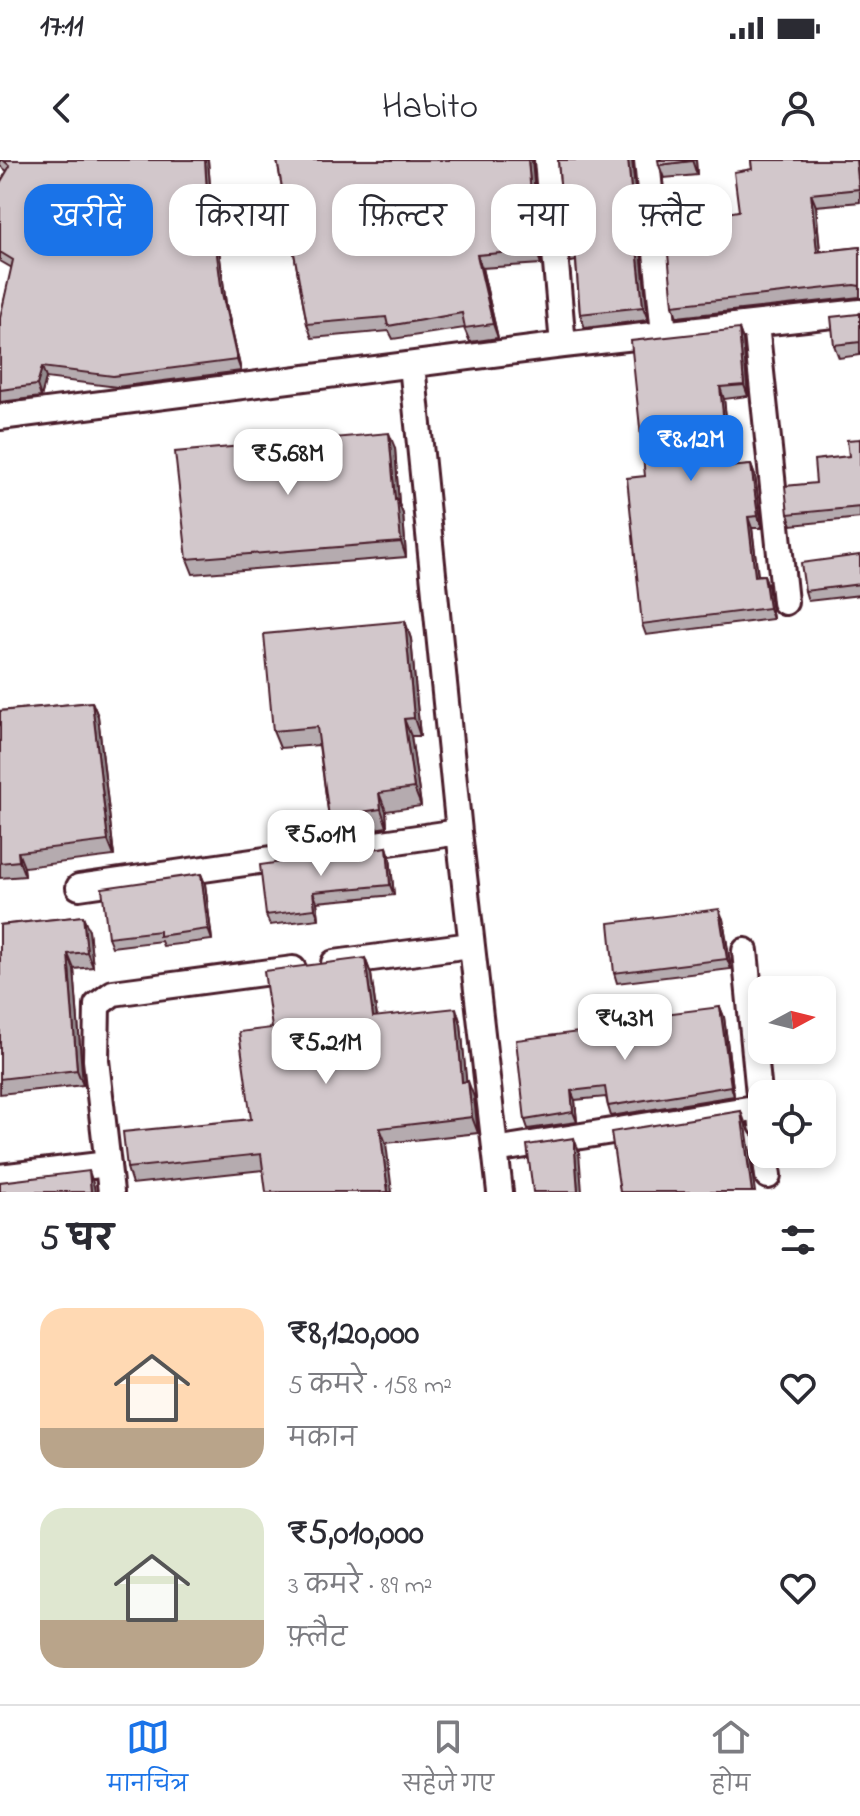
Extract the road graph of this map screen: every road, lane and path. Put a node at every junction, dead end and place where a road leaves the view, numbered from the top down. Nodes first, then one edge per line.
1 (547, 160) edge
2 (647, 160) edge
3 (860, 312) edge
4 (756, 324) junction
5 (664, 334) junction
6 (563, 345) junction
7 (412, 365) junction
8 (0, 417) edge
9 (785, 602) dead end
10 (459, 832) junction
11 (79, 887) dead end
12 (471, 945) junction
13 (745, 951) dead end
14 (758, 1080) edge
15 (748, 1118) edge
16 (495, 1150) junction
17 (108, 1164) junction
18 (0, 1177) edge
19 (111, 1192) edge
20 (500, 1192) edge

1 - 6 street
2 - 5 street
3 - 4 street
4 - 5 street
4 - 9 street
5 - 6 street
6 - 7 street
7 - 8 street
7 - 10 street
10 - 11 street
10 - 12 street
12 - 16 street
12 - 17 street
13 - 14 street
15 - 16 street
16 - 20 street
17 - 18 street
17 - 19 street

